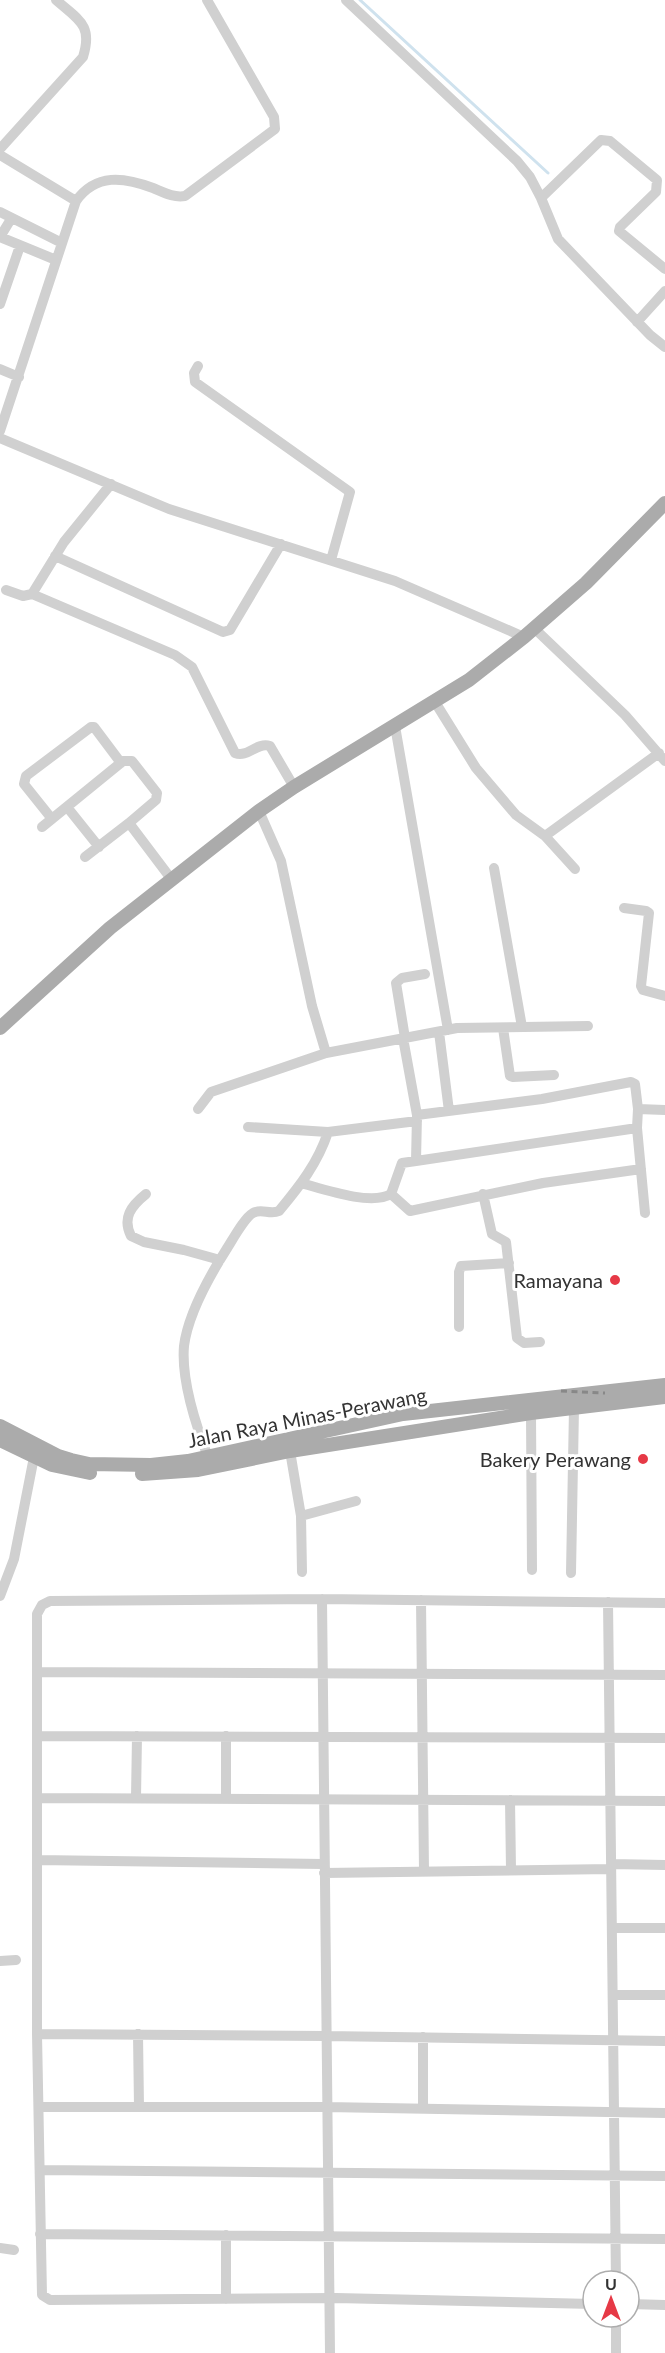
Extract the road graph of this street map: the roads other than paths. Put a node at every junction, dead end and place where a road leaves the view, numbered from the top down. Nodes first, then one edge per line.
1 (56, 0) edge
2 (207, 0) edge
3 (345, 0) edge
4 (0, 149) edge
5 (0, 155) edge
6 (541, 198) junction
7 (76, 201) junction
8 (0, 212) edge
9 (11, 219) junction
10 (62, 243) junction
11 (20, 246) junction
12 (56, 260) junction
13 (665, 269) edge
14 (665, 291) edge
15 (1, 297) edge
16 (637, 322) junction
17 (665, 347) edge
18 (198, 366) dead end
19 (0, 369) edge
20 (19, 377) junction
21 (1, 438) edge
22 (111, 484) junction
23 (665, 504) edge
24 (281, 544) junction
25 (55, 556) junction
26 (331, 560) junction
27 (6, 590) dead end
28 (32, 594) junction
29 (530, 633) junction
30 (435, 702) junction
31 (395, 726) junction
32 (662, 757) edge
33 (121, 763) junction
34 (294, 787) junction
35 (67, 807) junction
36 (259, 811) junction
37 (52, 819) junction
38 (129, 823) junction
39 (42, 827) dead end
40 (545, 836) junction
41 (99, 847) junction
42 (85, 857) dead end
43 (494, 867) dead end
44 (575, 869) dead end
45 (172, 880) junction
46 (624, 908) dead end
47 (424, 974) dead end
48 (665, 996) edge
49 (588, 1026) dead end
50 (522, 1027) junction
51 (0, 1028) edge
52 (503, 1028) junction
53 (444, 1031) junction
54 (404, 1038) junction
55 (326, 1053) junction
56 (554, 1075) dead end
57 (198, 1109) dead end
58 (638, 1109) junction
59 (665, 1110) edge
60 (449, 1111) junction
61 (417, 1118) junction
62 (248, 1127) dead end
63 (637, 1128) junction
64 (328, 1132) junction
65 (416, 1161) junction
66 (641, 1170) junction
67 (301, 1183) junction
68 (146, 1194) dead end
69 (391, 1194) junction
70 (483, 1194) junction
71 (645, 1213) dead end
72 (220, 1260) junction
73 (509, 1263) junction
74 (459, 1327) dead end
75 (540, 1342) dead end
76 (665, 1385) edge
77 (665, 1397) edge
78 (574, 1408) junction
79 (531, 1413) junction
80 (0, 1426) edge
81 (0, 1440) edge
82 (290, 1451) junction
83 (34, 1457) junction
84 (210, 1462) junction
85 (356, 1501) dead end
86 (301, 1516) junction
87 (532, 1570) dead end
88 (302, 1572) dead end
89 (571, 1573) dead end
90 (0, 1596) edge
91 (322, 1599) junction
92 (421, 1600) junction
93 (608, 1602) junction
94 (665, 1603) edge
95 (38, 1672) junction
96 (323, 1672) junction
97 (421, 1673) junction
98 (610, 1674) junction
99 (665, 1675) edge
100 (39, 1736) junction
101 (137, 1736) junction
102 (226, 1736) junction
103 (324, 1736) junction
104 (421, 1737) junction
105 (610, 1738) junction
106 (665, 1738) edge
107 (38, 1798) junction
108 (136, 1798) junction
109 (226, 1799) junction
110 (324, 1799) junction
111 (424, 1800) junction
112 (510, 1800) junction
113 (611, 1801) junction
114 (665, 1801) edge
115 (37, 1860) junction
116 (665, 1865) edge
117 (611, 1867) junction
118 (323, 1868) junction
119 (511, 1870) junction
120 (423, 1871) junction
121 (612, 1928) junction
122 (665, 1928) edge
123 (16, 1960) dead end
124 (0, 1961) edge
125 (613, 1995) junction
126 (665, 1995) edge
127 (37, 2034) junction
128 (138, 2034) junction
129 (326, 2036) junction
130 (423, 2037) junction
131 (614, 2041) junction
132 (665, 2041) edge
133 (39, 2107) junction
134 (140, 2107) junction
135 (326, 2107) junction
136 (423, 2109) junction
137 (615, 2112) junction
138 (665, 2113) edge
139 (40, 2170) junction
140 (326, 2172) junction
141 (616, 2176) junction
142 (665, 2176) edge
143 (40, 2234) junction
144 (225, 2235) junction
145 (328, 2236) junction
146 (616, 2239) junction
147 (665, 2239) edge
148 (0, 2248) edge
149 (14, 2250) dead end
150 (616, 2269) edge
151 (330, 2298) junction
152 (226, 2299) junction
153 (581, 2304) edge
154 (641, 2304) edge
155 (665, 2305) edge
156 (616, 2329) edge
157 (330, 2353) edge
158 (616, 2353) edge

1 - 4 street
2 - 7 street
3 - 6 street
5 - 7 street
6 - 13 street
6 - 16 street
7 - 10 street
8 - 9 street
9 - 10 street
9 - 11 street
10 - 12 street
11 - 12 street
11 - 15 street
12 - 20 street
14 - 16 street
16 - 17 street
18 - 26 street
19 - 20 street
20 - 21 street
21 - 22 street
22 - 24 street
22 - 25 street
23 - 29 main road
24 - 25 street
24 - 26 street
25 - 28 street
26 - 29 street
27 - 28 street
28 - 34 street
29 - 30 main road
29 - 32 street
30 - 31 main road
30 - 40 street
31 - 34 main road
31 - 53 street
32 - 40 street
33 - 35 street
33 - 37 street
33 - 38 street
34 - 36 main road
35 - 37 street
35 - 41 street
36 - 45 main road
36 - 55 street
37 - 39 street
38 - 41 street
38 - 45 street
40 - 44 street
41 - 42 street
43 - 50 street
45 - 51 main road
46 - 48 street
47 - 54 street
49 - 50 street
50 - 52 street
52 - 53 street
52 - 56 street
53 - 54 street
53 - 60 street
54 - 55 street
54 - 61 street
55 - 57 street
58 - 59 street
58 - 60 street
58 - 63 street
60 - 61 street
61 - 64 street
61 - 65 street
62 - 64 street
63 - 65 street
63 - 66 street
64 - 67 street
65 - 69 street
66 - 70 street
66 - 71 street
67 - 69 street
67 - 72 street
68 - 72 street
69 - 70 street
70 - 73 street
72 - 84 street
73 - 74 street
73 - 75 street
76 - 84 main road, Jalan Raya Minas-Perawang
77 - 78 main road, Jalan Raya Minas-Perawang
78 - 79 main road, Jalan Raya Minas-Perawang
78 - 89 street
79 - 82 main road, Jalan Raya Minas-Perawang
79 - 87 street
80 - 84 main road, Jalan Raya Minas-Perawang
81 - 83 main road, Jalan Raya Minas-Perawang
82 - 84 main road, Jalan Raya Minas-Perawang
82 - 86 street
83 - 84 main road, Jalan Raya Minas-Perawang
83 - 90 street
85 - 86 street
86 - 88 street
91 - 92 street
91 - 95 street
91 - 96 street
92 - 93 street
92 - 97 street
93 - 94 street
93 - 98 street
95 - 96 street
95 - 100 street
96 - 97 street
96 - 103 street
97 - 98 street
97 - 104 street
98 - 99 street
98 - 105 street
100 - 101 street
100 - 107 street
101 - 102 street
101 - 108 street
102 - 103 street
102 - 109 street
103 - 104 street
103 - 110 street
104 - 105 street
104 - 111 street
105 - 106 street
105 - 113 street
107 - 108 street
107 - 115 street
108 - 109 street
109 - 110 street
110 - 111 street
110 - 118 street
111 - 112 street
111 - 120 street
112 - 113 street
112 - 119 street
113 - 114 street
113 - 117 street
115 - 118 street
115 - 127 street
116 - 117 street
117 - 119 street
117 - 121 street
118 - 120 street
118 - 129 street
119 - 120 street
121 - 122 street
121 - 125 street
123 - 124 street
125 - 126 street
125 - 131 street
127 - 128 street
127 - 133 street
128 - 129 street
128 - 134 street
129 - 130 street
129 - 135 street
130 - 131 street
130 - 136 street
131 - 132 street
131 - 137 street
133 - 134 street
133 - 139 street
134 - 135 street
135 - 136 street
135 - 140 street
136 - 137 street
137 - 138 street
137 - 141 street
139 - 140 street
139 - 143 street
140 - 141 street
140 - 145 street
141 - 142 street
141 - 146 street
143 - 144 street
143 - 152 street
144 - 145 street
144 - 152 street
145 - 146 street
145 - 151 street
146 - 147 street
146 - 150 street
148 - 149 street
151 - 152 street
151 - 153 street
151 - 157 street
154 - 155 street
156 - 158 street

